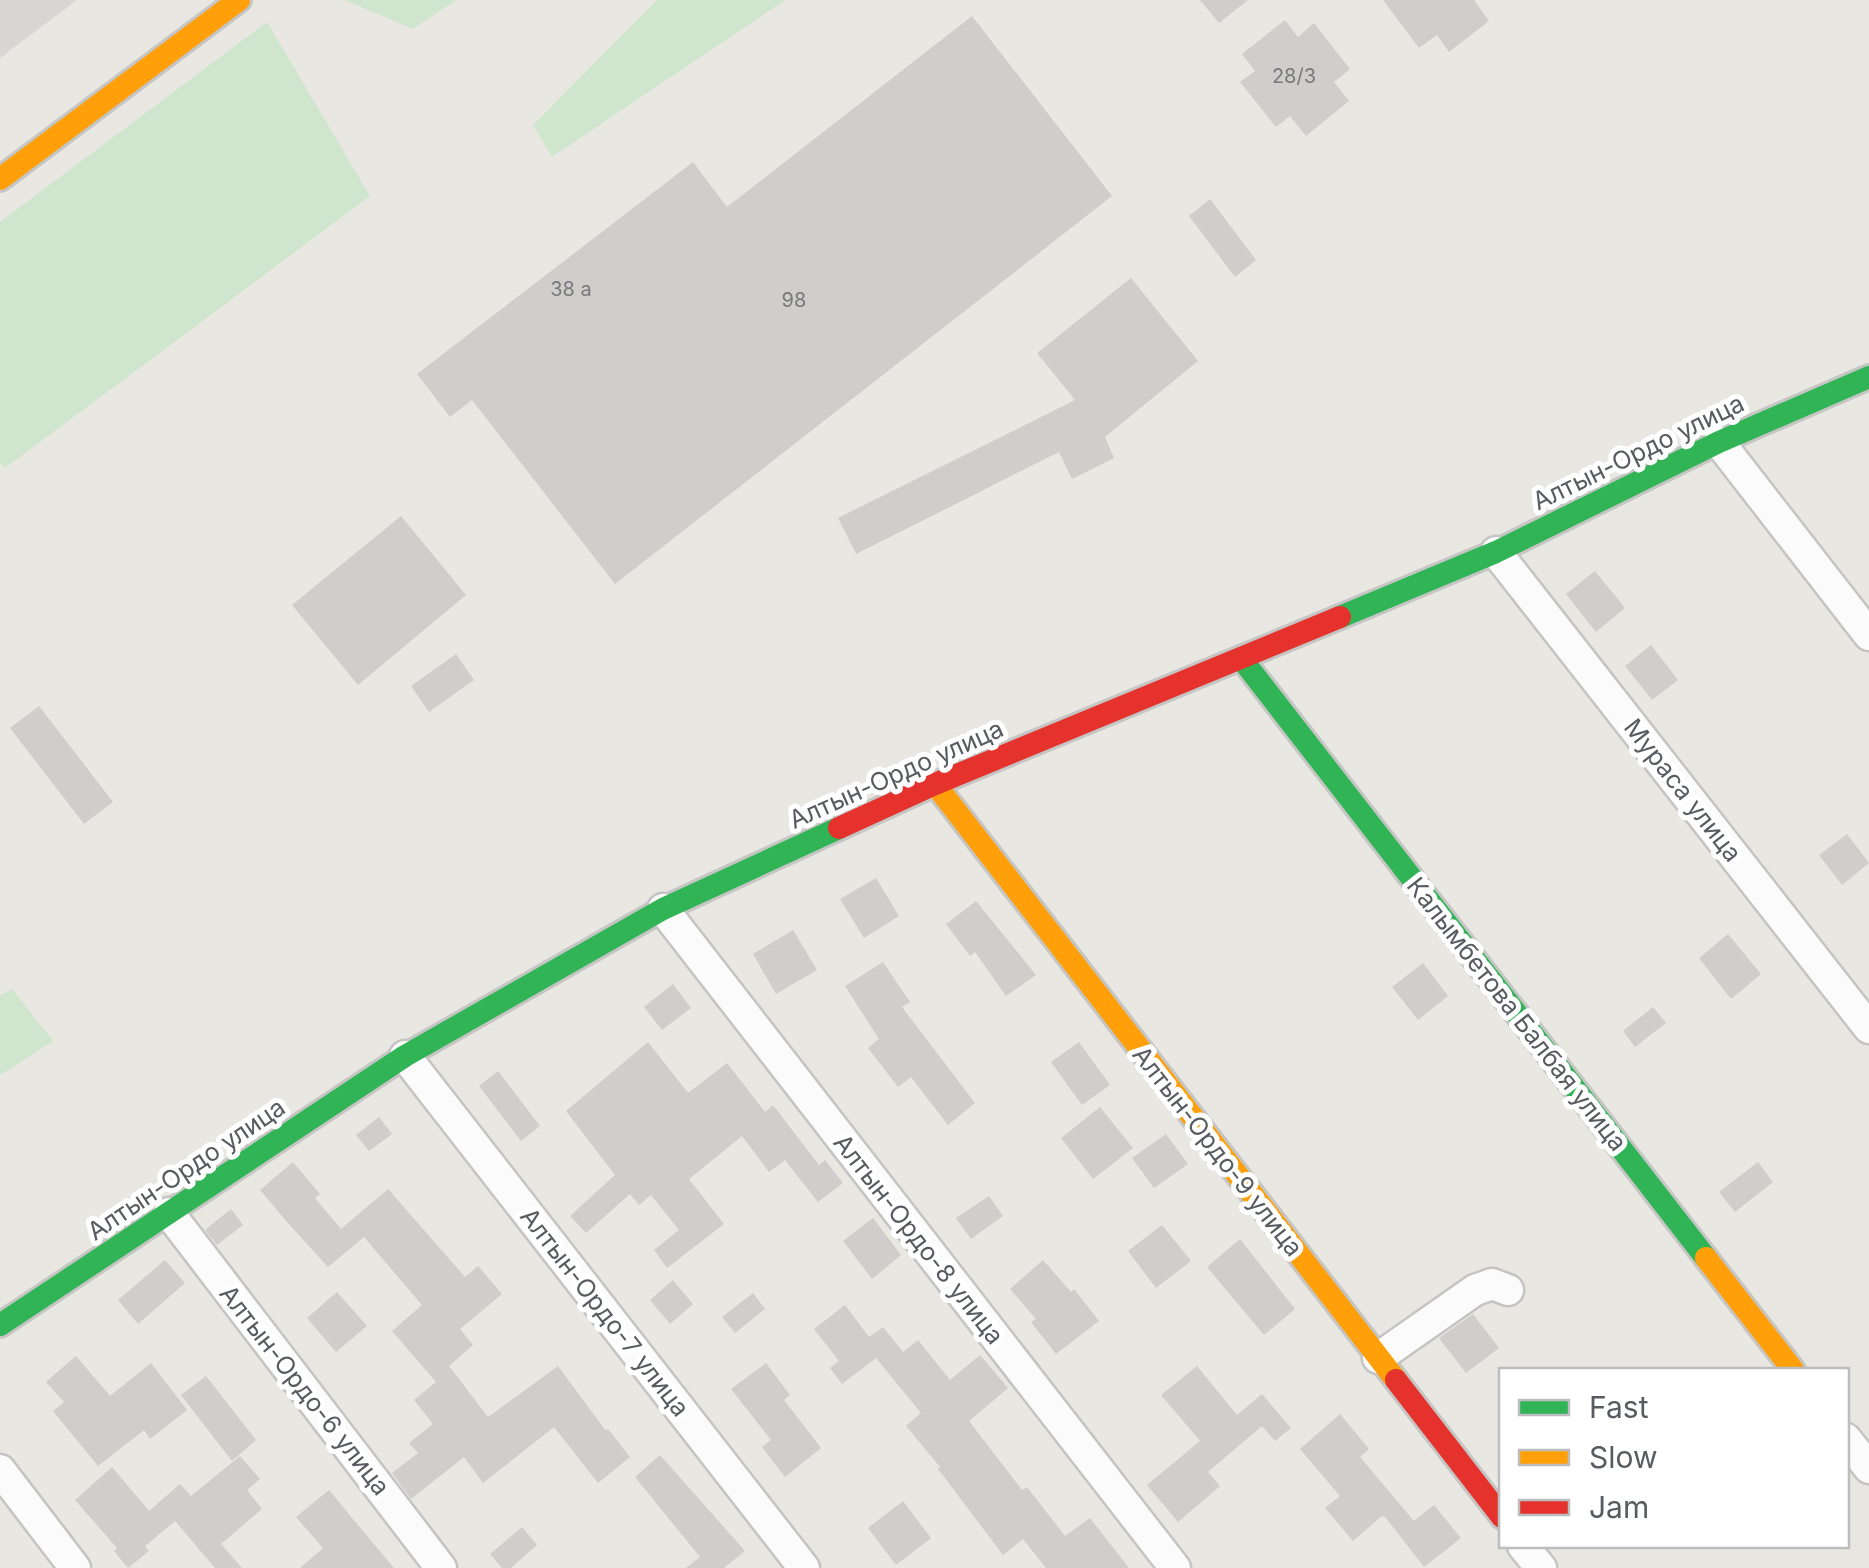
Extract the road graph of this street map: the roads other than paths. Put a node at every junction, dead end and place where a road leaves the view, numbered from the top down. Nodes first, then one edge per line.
1 (239, 0) edge
2 (0, 179) edge
3 (1869, 377) edge
4 (1719, 442) junction
5 (1496, 552) junction
6 (1869, 635) edge
7 (1240, 658) junction
8 (936, 784) junction
9 (662, 909) junction
10 (1869, 1028) edge
11 (406, 1056) junction
12 (169, 1213) junction
13 (1508, 1290) dead end
14 (0, 1324) edge
15 (1378, 1358) junction
16 (1791, 1368) edge
17 (1849, 1443) edge
18 (1869, 1468) edge
19 (0, 1470) edge
20 (1499, 1514) edge
21 (1525, 1548) edge
22 (75, 1568) edge
23 (441, 1568) edge
24 (804, 1568) edge
25 (1175, 1568) edge
26 (1540, 1568) edge

1 - 2 street
3 - 4 street, Алтын-Ордо улица
4 - 5 street, Алтын-Ордо улица
4 - 6 street
5 - 7 street, Алтын-Ордо улица
5 - 10 street, Мураса улица
7 - 8 street, Алтын-Ордо улица
7 - 16 street, Калымбетова Балбая улица
8 - 9 street, Алтын-Ордо улица
8 - 15 street, Алтын-Ордо-9 улица
9 - 11 street, Алтын-Ордо улица
9 - 25 street, Алтын-Ордо-8 улица
11 - 12 street, Алтын-Ордо улица
11 - 24 street, Алтын-Ордо-7 улица
12 - 14 street, Алтын-Ордо улица
12 - 23 street, Алтын-Ордо-6 улица
13 - 15 street
15 - 20 street, Алтын-Ордо-9 улица
17 - 18 street
19 - 22 street
21 - 26 street

